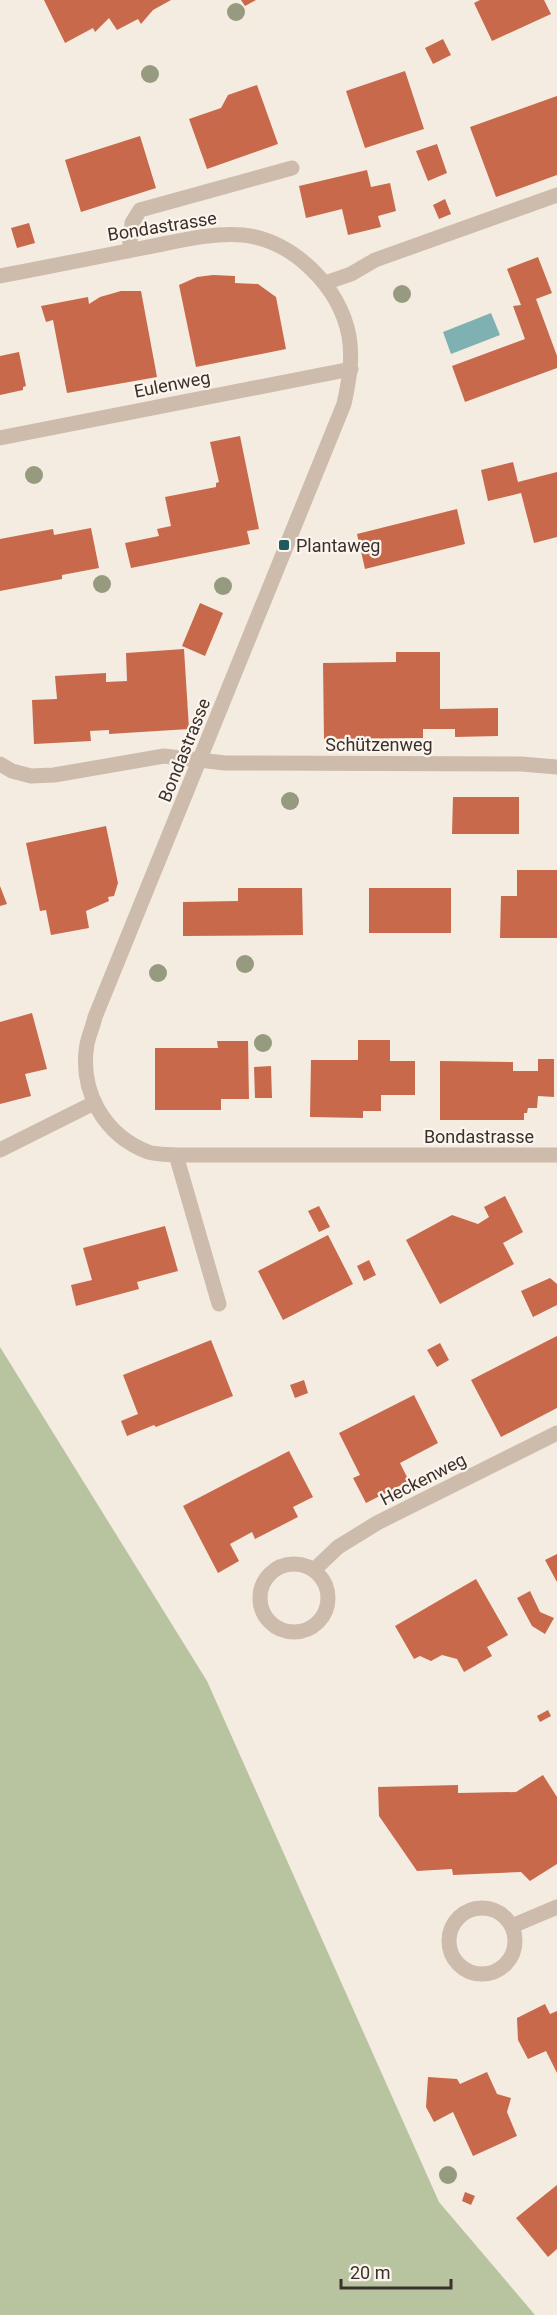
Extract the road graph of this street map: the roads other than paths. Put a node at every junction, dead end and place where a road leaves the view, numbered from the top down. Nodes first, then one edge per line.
1 (292, 168) dead end
2 (557, 195) edge
3 (129, 251) junction
4 (0, 276) edge
5 (325, 283) junction
6 (351, 369) junction
7 (0, 438) edge
8 (201, 760) junction
9 (0, 764) edge
10 (557, 767) edge
11 (94, 1103) junction
12 (0, 1150) edge
13 (176, 1155) junction
14 (557, 1155) edge
15 (219, 1304) dead end
16 (557, 1433) edge
17 (314, 1570) junction
18 (557, 1907) edge
19 (512, 1926) junction

1 - 3 street
2 - 5 street
3 - 4 street, Bondastrasse
3 - 5 street, Bondastrasse
5 - 6 street, Bondastrasse
6 - 7 street, Eulenweg
6 - 8 street, Bondastrasse
8 - 9 street
8 - 10 street, Schützenweg
8 - 11 street, Bondastrasse
11 - 12 street
11 - 13 street, Bondastrasse
13 - 14 street, Bondastrasse
13 - 15 street
16 - 17 street, Heckenweg
17 - 17 street
18 - 19 street
19 - 19 street

